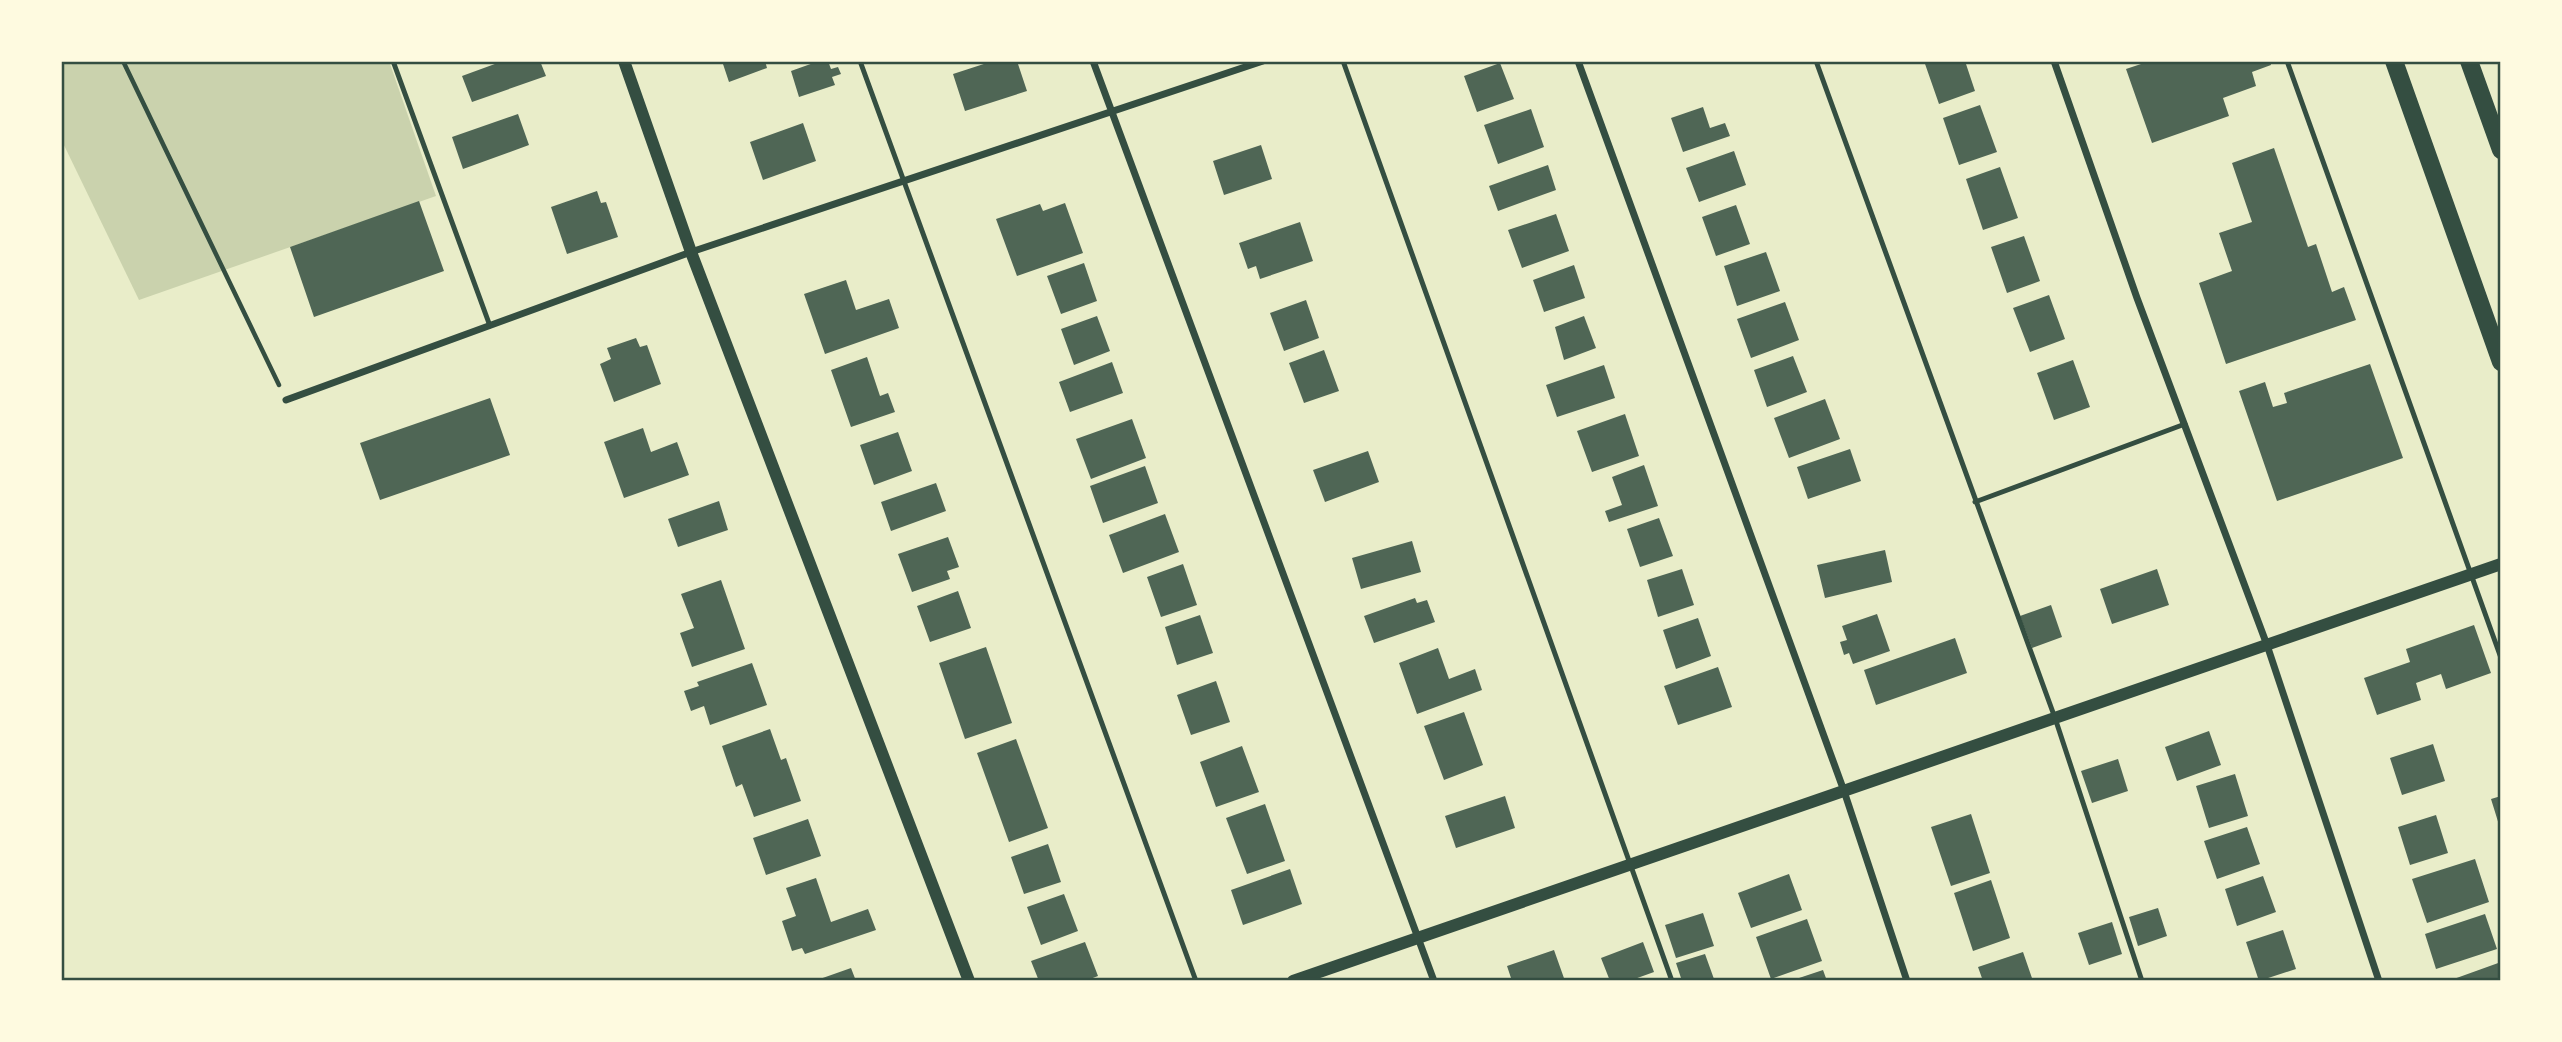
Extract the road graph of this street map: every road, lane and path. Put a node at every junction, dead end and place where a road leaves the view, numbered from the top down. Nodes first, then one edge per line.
1 (123, 61) edge
2 (393, 61) edge
3 (624, 61) edge
4 (860, 61) edge
5 (1093, 61) edge
6 (1263, 61) edge
7 (1343, 61) edge
8 (1578, 61) edge
9 (1816, 61) edge
10 (2054, 61) edge
11 (2287, 61) edge
12 (2394, 61) edge
13 (2469, 61) edge
14 (1111, 112) junction
15 (2501, 150) edge
16 (904, 183) junction
17 (691, 252) junction
18 (490, 326) junction
19 (2501, 362) edge
20 (286, 400) joint
21 (2185, 424) junction
22 (1975, 502) junction
23 (2501, 564) edge
24 (2472, 574) junction
25 (2267, 645) junction
26 (2501, 658) edge
27 (2055, 718) junction
28 (1844, 792) junction
29 (1632, 864) junction
30 (1419, 938) junction
31 (970, 981) edge
32 (1196, 981) edge
33 (1293, 981) edge
34 (1434, 981) edge
35 (1672, 981) edge
36 (1907, 981) edge
37 (2142, 981) edge
38 (2379, 981) edge

1 - 20 path
2 - 18 lane
3 - 17 street
4 - 16 lane
5 - 14 street
6 - 14 street
7 - 29 lane
8 - 28 street
9 - 22 lane
10 - 21 street
11 - 24 lane
12 - 19 main road
13 - 15 main road
14 - 16 street
14 - 30 street
16 - 17 street
16 - 32 lane
17 - 18 street
17 - 31 street
18 - 20 street
21 - 22 lane
21 - 25 street
22 - 27 lane
23 - 24 street
24 - 25 street
24 - 26 lane
25 - 27 street
25 - 38 street
27 - 28 street
27 - 37 lane
28 - 29 street
28 - 36 street
29 - 30 street
29 - 35 lane
30 - 33 street
30 - 34 street

